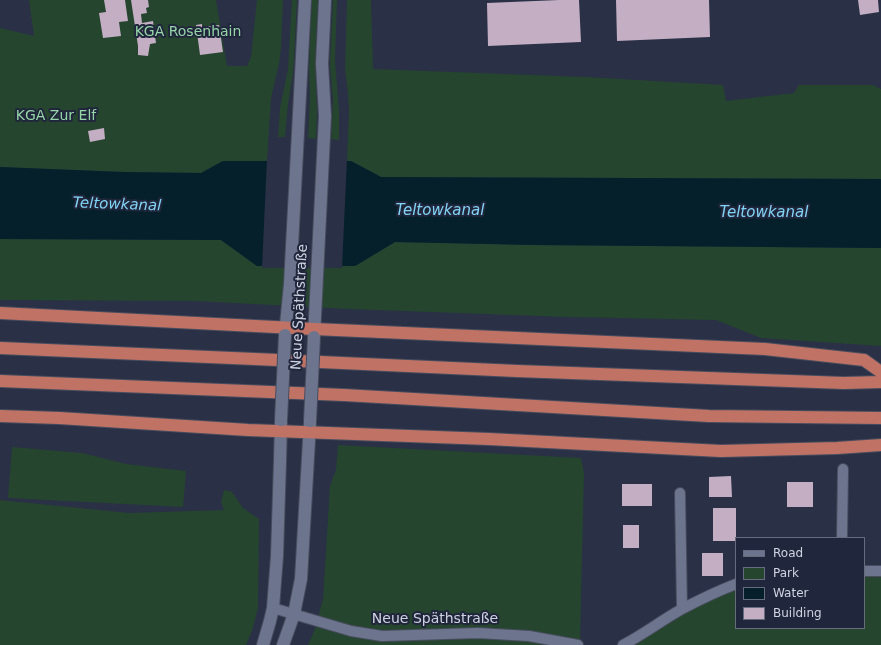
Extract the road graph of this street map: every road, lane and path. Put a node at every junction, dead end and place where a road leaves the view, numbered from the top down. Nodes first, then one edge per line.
1 (304, 0) edge
2 (325, 0) edge
3 (0, 313) edge
4 (286, 332) junction
5 (314, 333) junction
6 (0, 348) edge
7 (881, 372) edge
8 (0, 381) edge
9 (881, 382) edge
10 (0, 416) edge
11 (881, 418) edge
12 (281, 425) junction
13 (310, 426) junction
14 (881, 445) edge
15 (843, 469) dead end
16 (680, 494) dead end
17 (842, 537) edge
18 (865, 571) edge
19 (881, 571) edge
20 (735, 584) edge
21 (273, 608) junction
22 (682, 610) junction
23 (294, 614) junction
24 (263, 645) edge
25 (283, 645) edge
26 (578, 645) edge
27 (623, 645) edge

1 - 4 main road, Neue Späthstraße
2 - 5 main road, Neue Späthstraße
3 - 4 highway
4 - 5 highway
4 - 12 main road, Neue Späthstraße, bridge
5 - 7 highway
5 - 13 main road, Neue Späthstraße, bridge
6 - 9 highway
8 - 11 highway
10 - 12 highway
12 - 13 highway
12 - 21 main road, Neue Späthstraße
13 - 14 highway
13 - 23 main road, Neue Späthstraße
15 - 17 lane
16 - 22 lane
18 - 19 lane
20 - 22 lane
21 - 23 lane, Neue Späthstraße
21 - 24 main road, Neue Späthstraße
22 - 27 lane
23 - 25 main road, Neue Späthstraße
23 - 26 lane, Neue Späthstraße

